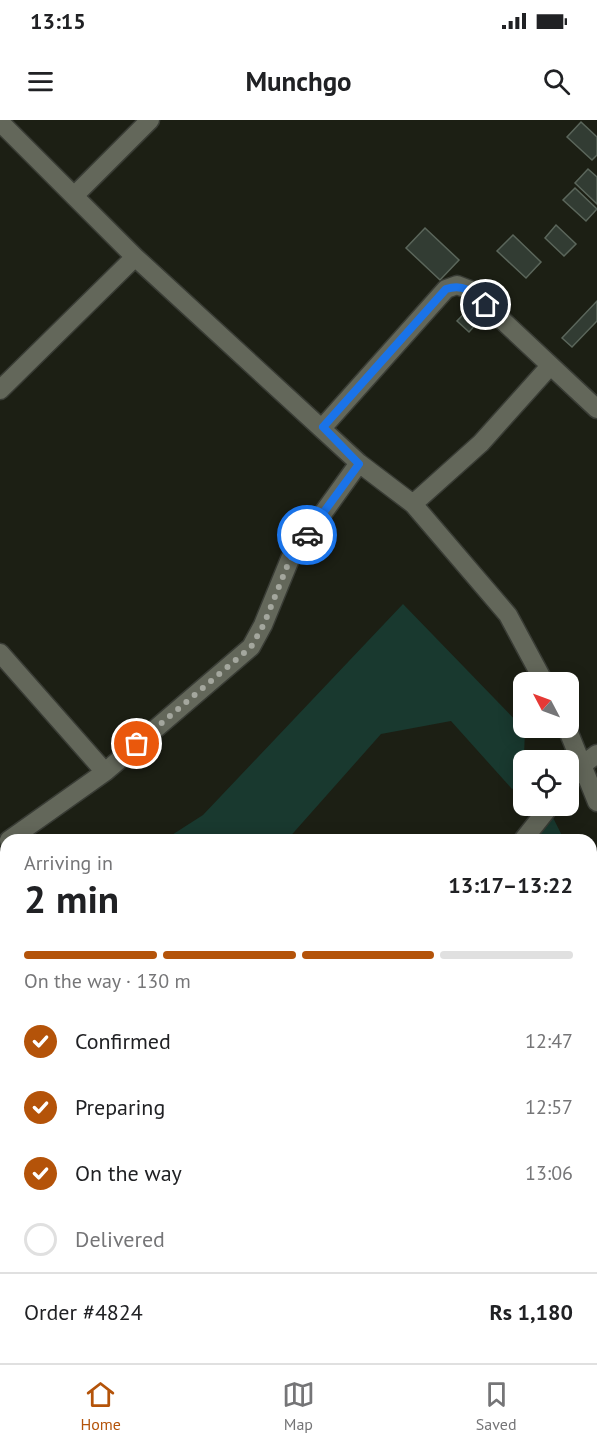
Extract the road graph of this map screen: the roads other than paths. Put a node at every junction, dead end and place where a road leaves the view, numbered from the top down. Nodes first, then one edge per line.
1 (150, 120) edge
2 (0, 122) edge
3 (75, 196) junction
4 (135, 257) junction
5 (550, 366) junction
6 (0, 390) edge
7 (597, 409) edge
8 (323, 427) junction
9 (359, 464) junction
10 (413, 504) junction
11 (0, 653) edge
12 (539, 672) edge
13 (571, 738) edge
14 (597, 754) edge
15 (581, 766) junction
16 (579, 769) edge
17 (105, 772) junction
18 (597, 802) edge
19 (542, 816) edge
20 (18, 834) edge
21 (528, 834) edge

1 - 3 street
2 - 3 street
3 - 4 street
4 - 6 street
4 - 8 street
5 - 7 street
5 - 8 street
5 - 10 street
8 - 9 street
9 - 10 street
9 - 17 street
10 - 12 street
11 - 17 street
13 - 15 street
14 - 15 street
15 - 16 street
15 - 18 street
17 - 20 street
19 - 21 street

